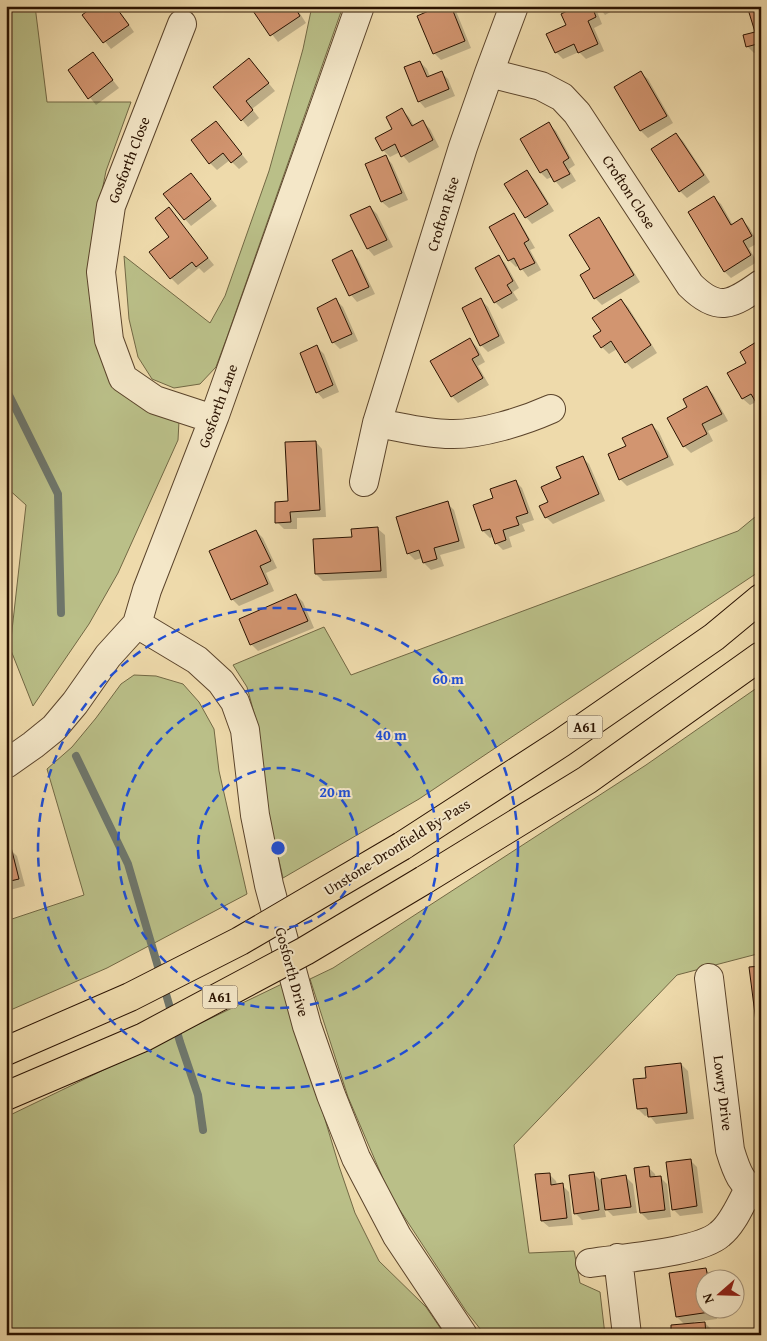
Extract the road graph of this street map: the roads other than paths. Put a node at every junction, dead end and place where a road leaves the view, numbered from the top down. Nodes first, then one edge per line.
1 (360, 6) edge
2 (514, 6) edge
3 (182, 24) dead end
4 (489, 73) junction
5 (761, 284) edge
6 (552, 409) dead end
7 (213, 419) junction
8 (377, 423) junction
9 (364, 482) dead end
10 (761, 598) edge
11 (137, 624) junction
12 (761, 656) edge
13 (6, 764) edge
14 (709, 978) dead end
15 (6, 1050) edge
16 (6, 1096) edge
17 (755, 1193) edge
18 (618, 1258) junction
19 (590, 1263) dead end
20 (463, 1335) edge
21 (627, 1335) edge

1 - 7 street, Gosforth Lane
2 - 4 street, Crofton Rise
3 - 7 street, Gosforth Close
4 - 5 street, Crofton Close
4 - 8 street, Crofton Rise
6 - 8 street
7 - 11 street, Gosforth Lane
8 - 9 street, Crofton Rise
10 - 15 highway, Unstone-Dronfield By-Pass / A61, bridge
11 - 13 street, Gosforth Lane
11 - 20 street, Gosforth Drive
12 - 16 highway, A61, bridge
14 - 17 street, Lowry Drive
17 - 18 street
18 - 19 street
18 - 21 street

